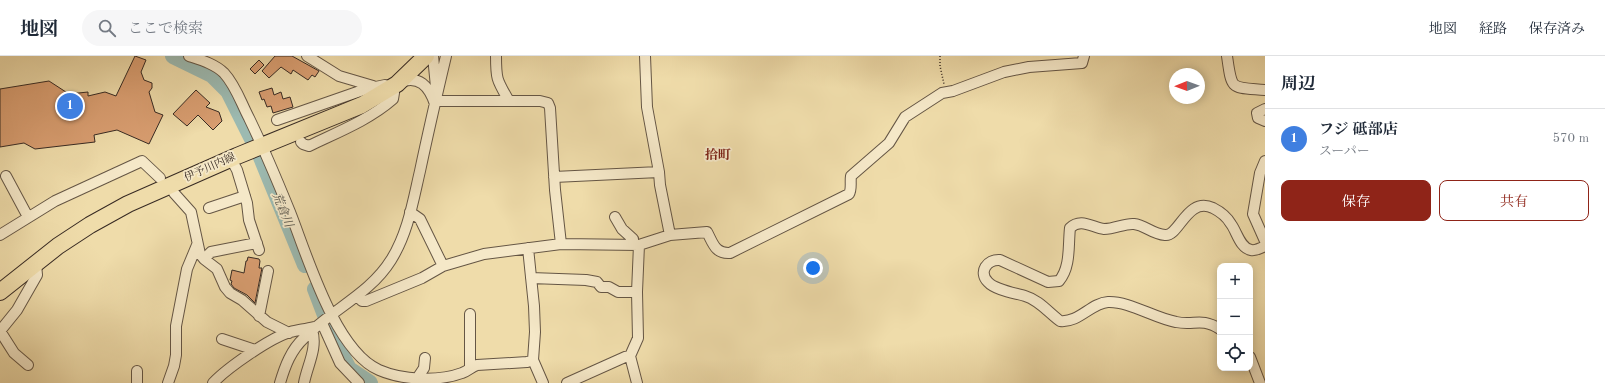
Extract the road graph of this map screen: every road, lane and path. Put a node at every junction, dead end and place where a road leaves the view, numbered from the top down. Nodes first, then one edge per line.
1 (189, 56) edge
2 (307, 56) edge
3 (426, 56) edge
4 (433, 56) edge
5 (446, 56) edge
6 (496, 56) edge
7 (645, 56) edge
8 (940, 56) edge
9 (1084, 56) edge
10 (1227, 56) edge
11 (394, 85) junction
12 (375, 87) junction
13 (1265, 90) edge
14 (944, 92) junction
15 (436, 100) junction
16 (509, 101) junction
17 (1265, 109) edge
18 (277, 120) dead end
19 (1265, 121) edge
20 (301, 142) dead end
21 (261, 146) junction
22 (234, 158) junction
23 (1265, 161) edge
24 (659, 172) junction
25 (6, 176) dead end
26 (554, 177) junction
27 (160, 178) dead end
28 (174, 193) dead end
29 (245, 196) junction
30 (209, 208) dead end
31 (410, 212) junction
32 (28, 217) junction
33 (615, 217) dead end
34 (0, 235) edge
35 (670, 235) junction
36 (1265, 241) edge
37 (561, 244) junction
38 (197, 245) junction
39 (636, 245) junction
40 (1265, 246) edge
41 (528, 248) junction
42 (204, 259) junction
43 (36, 264) junction
44 (443, 266) junction
45 (268, 271) dead end
46 (531, 278) junction
47 (0, 292) edge
48 (637, 292) junction
49 (357, 296) junction
50 (470, 314) dead end
51 (259, 316) junction
52 (323, 322) junction
53 (1217, 328) edge
54 (289, 333) junction
55 (222, 339) dead end
56 (255, 350) junction
57 (630, 356) junction
58 (425, 358) dead end
59 (533, 360) junction
60 (28, 365) dead end
61 (1253, 365) edge
62 (470, 367) junction
63 (137, 370) dead end
64 (418, 377) junction
65 (350, 379) edge
66 (396, 379) edge
67 (137, 383) edge
68 (168, 383) edge
69 (213, 383) edge
70 (280, 383) edge
71 (304, 383) edge
72 (359, 383) edge
73 (543, 383) edge
74 (567, 383) edge
75 (637, 383) edge
76 (1260, 383) edge

1 - 21 street
2 - 12 street
3 - 11 main road, 伊予川内線
4 - 15 street
5 - 15 street
6 - 16 street
7 - 24 street
8 - 14 path
9 - 14 street
10 - 13 street
11 - 12 street
11 - 15 street
11 - 20 street
11 - 21 main road, 伊予川内線
12 - 18 street
14 - 35 street
15 - 16 street
15 - 31 street
16 - 26 street
17 - 19 street
21 - 22 main road, 伊予川内線
21 - 52 street
22 - 29 street
22 - 43 main road, 伊予川内線
23 - 36 street
24 - 26 street
24 - 35 street
25 - 32 street
26 - 37 street
27 - 32 street
28 - 38 street
29 - 30 street
29 - 42 street
31 - 44 street
31 - 49 street
32 - 34 street
33 - 39 street
35 - 39 street
37 - 39 street
37 - 41 street
38 - 42 street
38 - 68 street
39 - 48 street
40 - 53 street
41 - 44 street
41 - 46 street
42 - 51 street
43 - 47 main road, 伊予川内線
43 - 60 street
44 - 49 street
45 - 51 street
46 - 48 street
46 - 59 street
48 - 57 street
49 - 52 street
50 - 62 street
51 - 54 street
52 - 54 street
52 - 65 street
52 - 66 street
52 - 70 street
52 - 71 street
54 - 56 street
55 - 56 street
56 - 69 street
57 - 74 street
57 - 75 street
58 - 64 street
59 - 62 street
59 - 73 street
61 - 76 street
62 - 64 street
63 - 67 street
64 - 66 street
65 - 72 street

